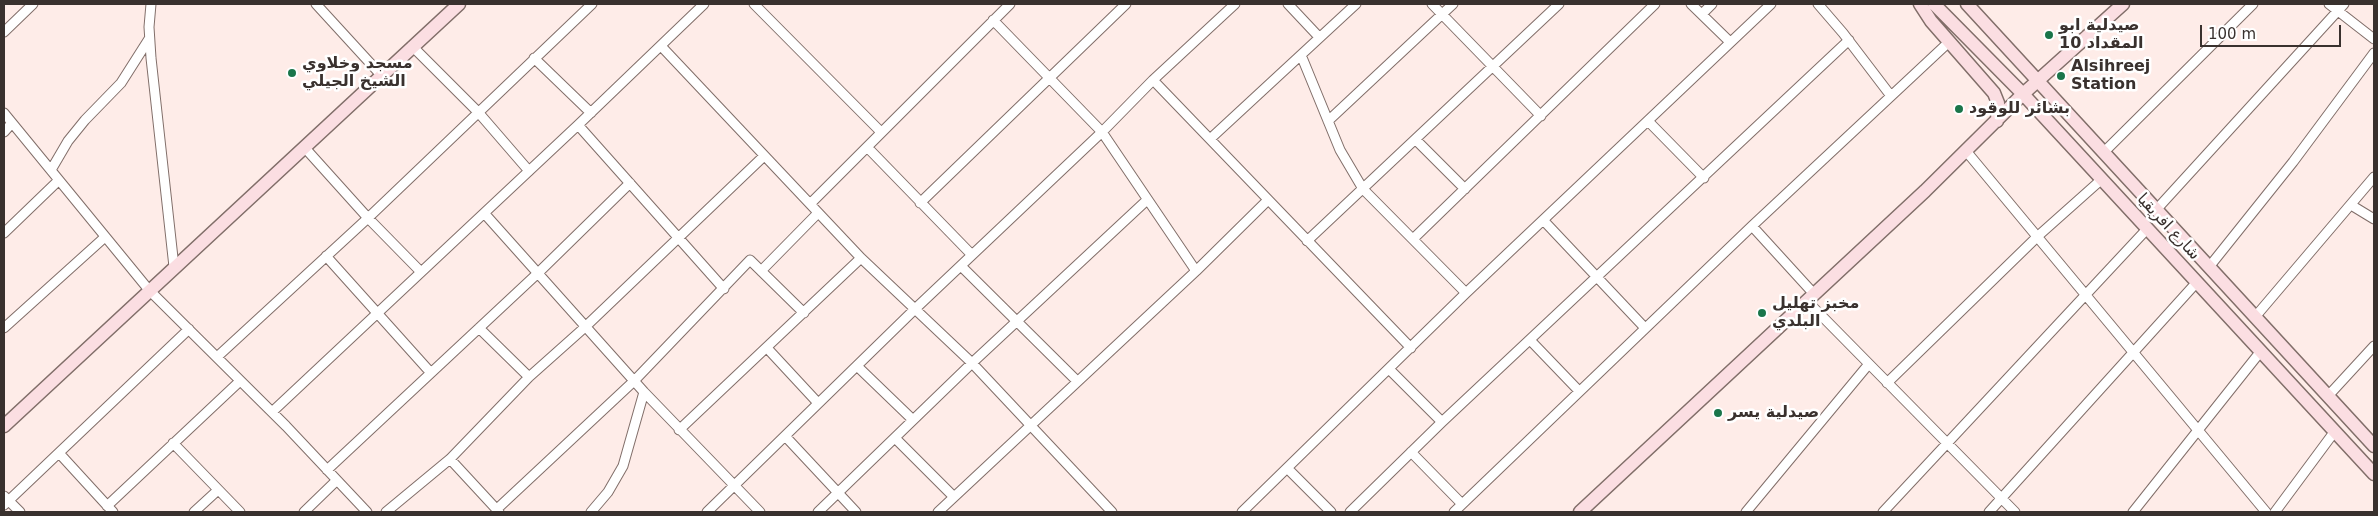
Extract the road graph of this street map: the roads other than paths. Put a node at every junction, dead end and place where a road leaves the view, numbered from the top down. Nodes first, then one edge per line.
1 (34, 4) edge
2 (141, 4) edge
3 (316, 4) edge
4 (459, 4) edge
5 (592, 4) edge
6 (704, 4) edge
7 (754, 4) edge
8 (1010, 4) edge
9 (1126, 4) edge
10 (1235, 4) edge
11 (1288, 4) edge
12 (1356, 4) edge
13 (1432, 4) edge
14 (1454, 4) edge
15 (1544, 4) edge
16 (1559, 4) edge
17 (1656, 4) edge
18 (1691, 4) edge
19 (1712, 4) edge
20 (1771, 4) edge
21 (1818, 4) edge
22 (1920, 4) edge
23 (1934, 4) edge
24 (1967, 4) edge
25 (2253, 4) edge
26 (2329, 4) edge
27 (2344, 4) edge
28 (2119, 5) edge
29 (150, 8) edge
30 (1551, 11) junction
31 (2337, 11) junction
32 (1702, 14) junction
33 (1442, 15) junction
34 (992, 20) junction
35 (4, 32) edge
36 (1319, 37) junction
37 (150, 39) junction
38 (2374, 39) edge
39 (1849, 40) junction
40 (1950, 41) junction
41 (1730, 42) junction
42 (412, 46) junction
43 (661, 46) junction
44 (2374, 53) edge
45 (1301, 55) junction
46 (534, 58) junction
47 (1493, 68) junction
48 (381, 75) junction
49 (1050, 76) junction
50 (1153, 80) junction
51 (2037, 81) junction
52 (2023, 94) junction
53 (1891, 96) junction
54 (478, 112) junction
55 (4, 113) edge
56 (591, 113) junction
57 (1541, 116) junction
58 (1328, 121) junction
59 (1648, 121) junction
60 (1997, 121) junction
61 (12, 123) junction
62 (578, 125) junction
63 (4, 132) edge
64 (881, 132) junction
65 (1102, 132) junction
66 (1210, 139) junction
67 (1416, 140) junction
68 (867, 147) junction
69 (305, 148) junction
70 (1966, 151) junction
71 (2103, 153) junction
72 (764, 156) junction
73 (51, 170) junction
74 (529, 170) junction
75 (2374, 177) edge
76 (1704, 178) junction
77 (59, 180) junction
78 (2102, 180) junction
79 (630, 183) junction
80 (1363, 189) junction
81 (1465, 190) junction
82 (1146, 200) junction
83 (1268, 200) junction
84 (920, 203) junction
85 (810, 204) junction
86 (2351, 205) junction
87 (2156, 210) junction
88 (484, 213) junction
89 (818, 213) junction
90 (368, 218) junction
91 (2374, 219) edge
92 (1544, 221) junction
93 (1752, 226) junction
94 (2147, 229) junction
95 (4, 233) edge
96 (679, 236) junction
97 (2038, 236) junction
98 (105, 237) junction
99 (1413, 239) junction
100 (1307, 241) junction
101 (972, 255) junction
102 (326, 256) junction
103 (861, 258) junction
104 (961, 266) junction
105 (174, 267) junction
106 (2209, 267) junction
107 (761, 270) junction
108 (420, 271) junction
109 (1196, 271) junction
110 (538, 273) junction
111 (1597, 278) junction
112 (2196, 282) junction
113 (724, 289) junction
114 (149, 290) junction
115 (1466, 293) junction
116 (2085, 296) junction
117 (1811, 298) junction
118 (916, 309) junction
119 (376, 313) junction
120 (804, 313) junction
121 (2255, 317) junction
122 (1016, 322) junction
123 (4, 328) edge
124 (479, 328) junction
125 (584, 328) junction
126 (1645, 328) junction
127 (189, 329) junction
128 (1530, 340) junction
129 (2374, 346) edge
130 (767, 348) junction
131 (1411, 348) junction
132 (2261, 351) junction
133 (2133, 352) junction
134 (217, 357) junction
135 (972, 363) junction
136 (1868, 365) junction
137 (857, 366) junction
138 (1389, 369) junction
139 (431, 374) junction
140 (529, 378) junction
141 (240, 381) junction
142 (634, 381) junction
143 (1077, 381) junction
144 (1887, 383) junction
145 (1579, 391) junction
146 (644, 392) junction
147 (2328, 396) junction
148 (818, 403) junction
149 (272, 412) junction
150 (913, 420) junction
151 (1442, 422) junction
152 (1031, 424) junction
153 (4, 426) edge
154 (679, 430) junction
155 (2335, 431) junction
156 (2198, 432) junction
157 (785, 436) junction
158 (895, 438) junction
159 (1946, 442) junction
160 (173, 443) junction
161 (2374, 446) edge
162 (1411, 452) junction
163 (59, 453) junction
164 (450, 459) junction
165 (1288, 468) junction
166 (327, 470) junction
167 (2374, 474) edge
168 (336, 481) junction
169 (734, 486) junction
170 (218, 490) junction
171 (837, 493) junction
172 (954, 497) junction
173 (2000, 499) junction
174 (5, 501) edge
175 (1462, 504) junction
176 (110, 509) edge
177 (498, 510) edge
178 (20, 512) edge
179 (194, 512) edge
180 (240, 512) edge
181 (304, 512) edge
182 (367, 512) edge
183 (386, 512) edge
184 (591, 512) edge
185 (707, 512) edge
186 (760, 512) edge
187 (818, 512) edge
188 (856, 512) edge
189 (938, 512) edge
190 (1112, 512) edge
191 (1242, 512) edge
192 (1331, 512) edge
193 (1350, 512) edge
194 (1454, 512) edge
195 (1580, 512) edge
196 (1746, 512) edge
197 (1883, 512) edge
198 (1989, 512) edge
199 (2015, 512) edge
200 (2133, 512) edge
201 (2266, 512) edge
202 (2275, 512) edge

1 - 35 street
2 - 29 street
3 - 48 street
4 - 42 street
5 - 46 street
6 - 43 street
7 - 64 street
8 - 34 street
9 - 49 street
10 - 50 street
11 - 36 street
12 - 36 street
13 - 33 street
14 - 33 street
15 - 30 street
16 - 30 street
17 - 57 street
18 - 32 street
19 - 32 street
20 - 41 street
21 - 39 street
22 - 40 street
23 - 52 street, شارع افريقيا
24 - 51 street, شارع افريقيا
25 - 71 street
26 - 31 street
27 - 31 street
28 - 51 street
29 - 37 street
30 - 47 street
31 - 38 street
31 - 87 street
32 - 41 street
33 - 47 street
33 - 58 street
34 - 49 street
34 - 64 street
36 - 45 street
37 - 73 street
37 - 105 street
39 - 53 street
39 - 76 street
40 - 53 street
40 - 60 street
41 - 59 street
42 - 48 street
42 - 54 street
43 - 56 street
43 - 72 street
44 - 106 street
45 - 58 street
45 - 66 street
46 - 54 street
46 - 56 street
47 - 57 street
47 - 67 street
48 - 69 street
49 - 65 street
49 - 84 street
50 - 65 street
50 - 66 street
51 - 52 street
51 - 71 street, شارع افريقيا
52 - 60 street
52 - 78 street, شارع افريقيا
53 - 93 street
54 - 74 street
54 - 90 street
55 - 61 street
56 - 62 street
57 - 81 street
58 - 80 street
59 - 76 street
59 - 92 street
60 - 70 street
61 - 63 street
61 - 73 street
62 - 74 street
62 - 79 street
64 - 68 street
65 - 82 street
65 - 101 street
66 - 83 street
67 - 80 street
67 - 81 street
68 - 84 street
68 - 85 street
69 - 90 street
69 - 105 street
70 - 97 street
70 - 117 street
71 - 87 street, شارع افريقيا
72 - 85 street
72 - 96 street
73 - 77 street
74 - 88 street
75 - 86 street
76 - 111 street
77 - 95 street
77 - 98 street
78 - 94 street, شارع افريقيا
78 - 97 street
79 - 96 street
79 - 110 street
80 - 99 street
80 - 100 street
81 - 99 street
82 - 109 street
82 - 122 street
83 - 100 street
83 - 109 street
84 - 101 street
85 - 89 street
86 - 91 street
86 - 121 street
87 - 106 street, شارع افريقيا
88 - 108 street
88 - 110 street
89 - 103 street
89 - 107 street
90 - 102 street
90 - 108 street
92 - 111 street
92 - 115 street
93 - 117 street
93 - 126 street
94 - 112 street, شارع افريقيا
94 - 116 street
96 - 113 street
96 - 125 street
97 - 116 street
97 - 144 street
98 - 114 street
98 - 123 street
99 - 115 street
100 - 131 street
101 - 104 street
102 - 119 street
102 - 134 street
103 - 118 street
103 - 120 street
104 - 118 street
104 - 122 street
105 - 114 street
106 - 121 street, شارع افريقيا
107 - 113 street
107 - 120 street
108 - 119 street
109 - 143 street
110 - 124 street
110 - 125 street
111 - 126 street
111 - 128 street
112 - 132 street, شارع افريقيا
112 - 133 street
113 - 142 street
114 - 127 street
114 - 153 street
115 - 131 street
116 - 133 street
116 - 159 street
117 - 136 street
117 - 195 street
118 - 135 street
118 - 137 street
119 - 139 street
119 - 149 street
120 - 130 street
121 - 147 street, شارع افريقيا
122 - 135 street
122 - 143 street
124 - 139 street
124 - 140 street
125 - 140 street
125 - 142 street
126 - 145 street
127 - 134 street
127 - 163 street
128 - 145 street
128 - 151 street
129 - 147 street
130 - 148 street
130 - 154 street
131 - 138 street
132 - 155 street, شارع افريقيا
132 - 156 street
133 - 156 street
133 - 173 street
134 - 141 street
135 - 150 street
135 - 152 street
136 - 144 street
136 - 196 street
137 - 148 street
137 - 150 street
138 - 151 street
138 - 165 street
139 - 166 street
140 - 164 street
141 - 149 street
141 - 160 street
142 - 146 street
142 - 177 street
143 - 152 street
144 - 159 street
145 - 175 street
146 - 154 street
146 - 184 street
147 - 161 street, شارع افريقيا
148 - 157 street
149 - 166 street
150 - 158 street
151 - 162 street
152 - 172 street
152 - 190 street
154 - 169 street
155 - 167 street, شارع افريقيا
155 - 202 street
156 - 200 street
156 - 201 street
157 - 169 street
157 - 171 street
158 - 171 street
158 - 172 street
159 - 173 street
159 - 197 street
160 - 170 street
160 - 176 street
162 - 175 street
162 - 193 street
163 - 174 street
163 - 176 street
164 - 177 street
164 - 183 street
165 - 191 street
165 - 192 street
166 - 168 street
168 - 181 street
168 - 182 street
169 - 185 street
169 - 186 street
170 - 179 street
170 - 180 street
171 - 187 street
171 - 188 street
172 - 189 street
173 - 198 street
173 - 199 street
174 - 178 street
175 - 194 street

